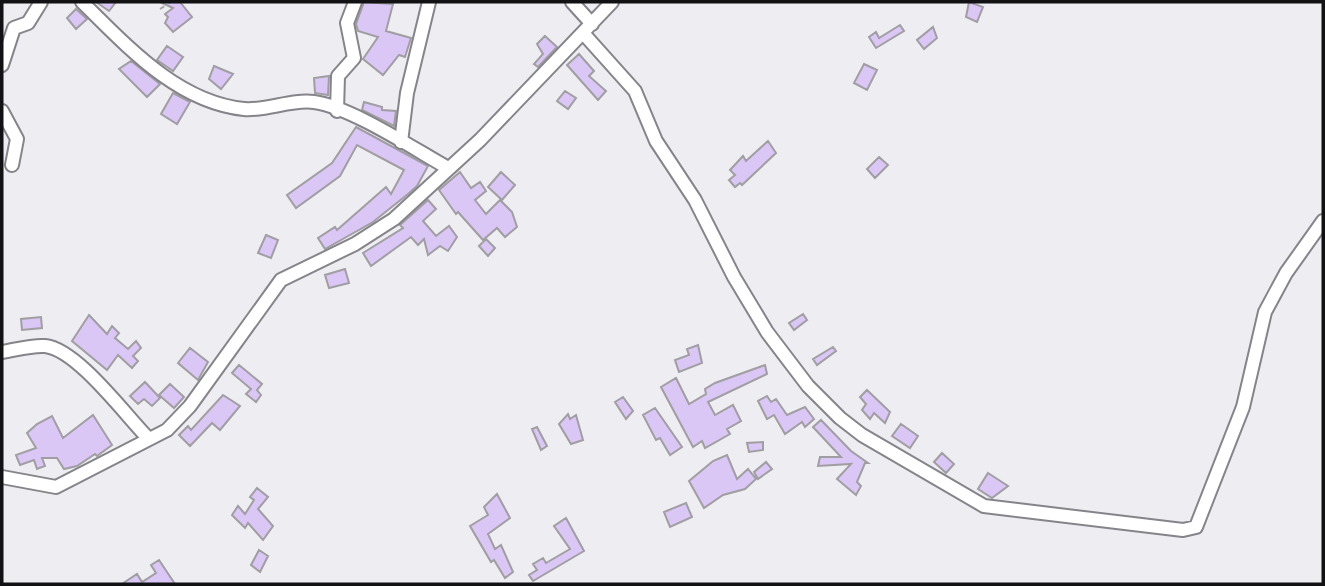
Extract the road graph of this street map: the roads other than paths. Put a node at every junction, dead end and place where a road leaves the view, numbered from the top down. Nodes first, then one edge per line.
1 (41, 2) edge
2 (82, 2) edge
3 (355, 2) edge
4 (429, 2) edge
5 (572, 2) edge
6 (612, 2) edge
7 (588, 29) junction
8 (2, 65) edge
9 (2, 110) edge
10 (337, 111) junction
11 (401, 142) junction
12 (12, 165) dead end
13 (448, 168) junction
14 (1323, 221) edge
15 (2, 352) edge
16 (149, 439) junction
17 (2, 477) edge

1 - 8 street
2 - 10 street
3 - 10 street
4 - 11 street
5 - 7 street
6 - 7 street
7 - 13 street
7 - 14 street
9 - 12 street
10 - 11 street
11 - 13 street
13 - 16 street
15 - 16 street
16 - 17 street

